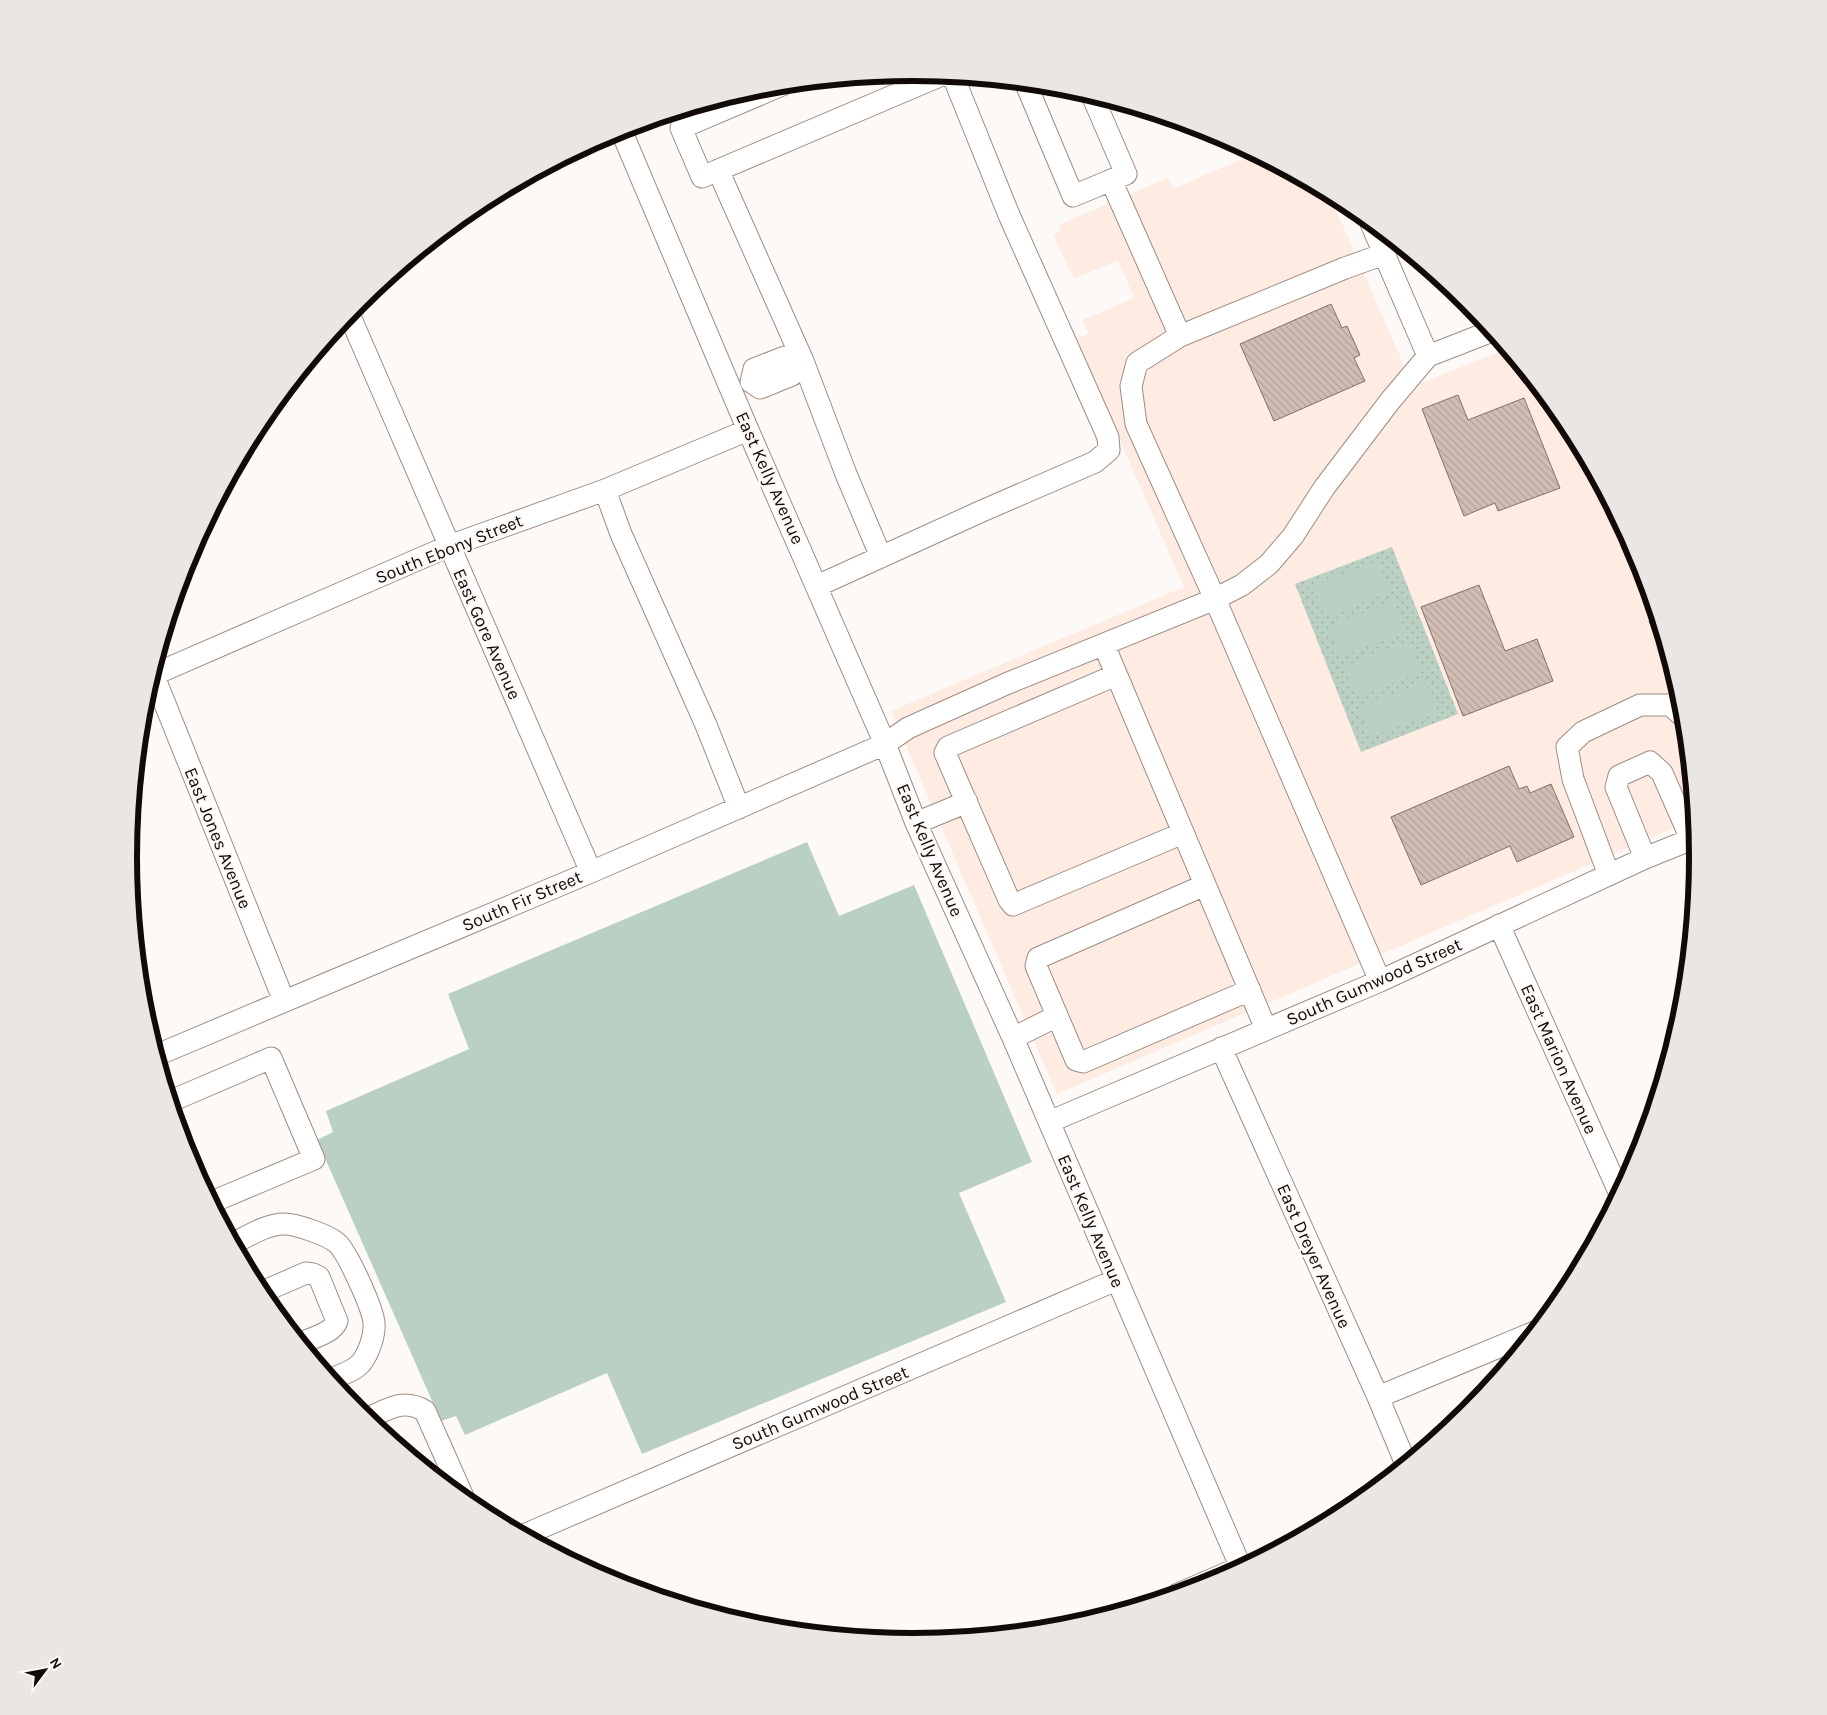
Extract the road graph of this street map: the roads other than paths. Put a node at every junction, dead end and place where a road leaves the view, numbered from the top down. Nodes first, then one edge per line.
1 (927, 82) edge
2 (957, 83) edge
3 (1029, 90) edge
4 (752, 98) edge
5 (1096, 104) edge
6 (624, 137) edge
7 (718, 170) junction
8 (1111, 180) junction
9 (1376, 234) edge
10 (1384, 254) junction
11 (353, 322) edge
12 (1485, 333) edge
13 (1180, 336) junction
14 (1428, 356) junction
15 (800, 362) junction
16 (732, 390) junction
17 (748, 430) junction
18 (606, 490) junction
19 (449, 546) junction
20 (882, 557) junction
21 (818, 586) junction
22 (1215, 599) junction
23 (1104, 644) junction
24 (161, 671) edge
25 (1116, 674) junction
26 (157, 685) edge
27 (1676, 711) edge
28 (885, 744) junction
29 (967, 802) junction
30 (739, 808) junction
31 (916, 823) junction
32 (1689, 827) edge
33 (1183, 833) junction
34 (1689, 840) edge
35 (1645, 858) junction
36 (591, 872) junction
37 (1609, 875) junction
38 (1205, 885) junction
39 (1499, 925) junction
40 (1380, 981) junction
41 (1250, 990) junction
42 (284, 1001) junction
43 (1058, 1016) junction
44 (1266, 1029) junction
45 (1013, 1038) junction
46 (1221, 1048) junction
47 (163, 1053) edge
48 (176, 1099) edge
49 (1049, 1122) junction
50 (1617, 1186) edge
51 (217, 1200) edge
52 (238, 1241) edge
53 (1116, 1280) junction
54 (268, 1290) edge
55 (1524, 1336) edge
56 (307, 1340) edge
57 (337, 1376) edge
58 (1378, 1397) junction
59 (375, 1415) edge
60 (1404, 1458) edge
61 (458, 1485) edge
62 (530, 1533) edge
63 (1239, 1562) edge

1 - 7 street
2 - 20 street
3 - 8 street
4 - 7 street
5 - 8 street
6 - 16 street, East Kelly Avenue
7 - 15 street
8 - 13 street
9 - 10 street
10 - 13 street
10 - 14 street
11 - 19 street, East Gore Avenue
12 - 14 street
13 - 22 street
14 - 22 street, South Fir Street
15 - 16 street
15 - 20 street
16 - 17 street, East Kelly Avenue
17 - 18 street, South Ebony Street
17 - 21 street, East Kelly Avenue
18 - 19 street, South Ebony Street
18 - 30 street
19 - 24 street, South Ebony Street
19 - 36 street, East Gore Avenue
20 - 21 street
21 - 28 street, East Kelly Avenue
22 - 23 street, South Fir Street
22 - 40 street
23 - 25 street
23 - 28 street, South Fir Street
25 - 29 street
25 - 33 street
26 - 42 street, East Jones Avenue
27 - 37 street
28 - 30 street, South Fir Street
28 - 31 street, East Kelly Avenue
29 - 31 street
29 - 33 street
30 - 36 street, South Fir Street
31 - 45 street, East Kelly Avenue
32 - 35 street
33 - 38 street
34 - 35 street, South Gumwood Street
35 - 37 street, South Gumwood Street
36 - 42 street, South Fir Street
37 - 39 street, South Gumwood Street
38 - 41 street
38 - 43 street
39 - 40 street, South Gumwood Street
39 - 50 street, East Marion Avenue
40 - 44 street, South Gumwood Street
41 - 43 street
41 - 44 street
42 - 47 street, South Fir Street
43 - 45 street
44 - 46 street, South Gumwood Street
45 - 49 street, East Kelly Avenue
46 - 49 street, South Gumwood Street
46 - 58 street, East Dreyer Avenue
48 - 51 street
49 - 53 street, East Kelly Avenue
52 - 57 street
53 - 62 street, South Gumwood Street
53 - 63 street, East Kelly Avenue
54 - 56 street
55 - 58 street
58 - 60 street, East Dreyer Avenue
59 - 61 street

